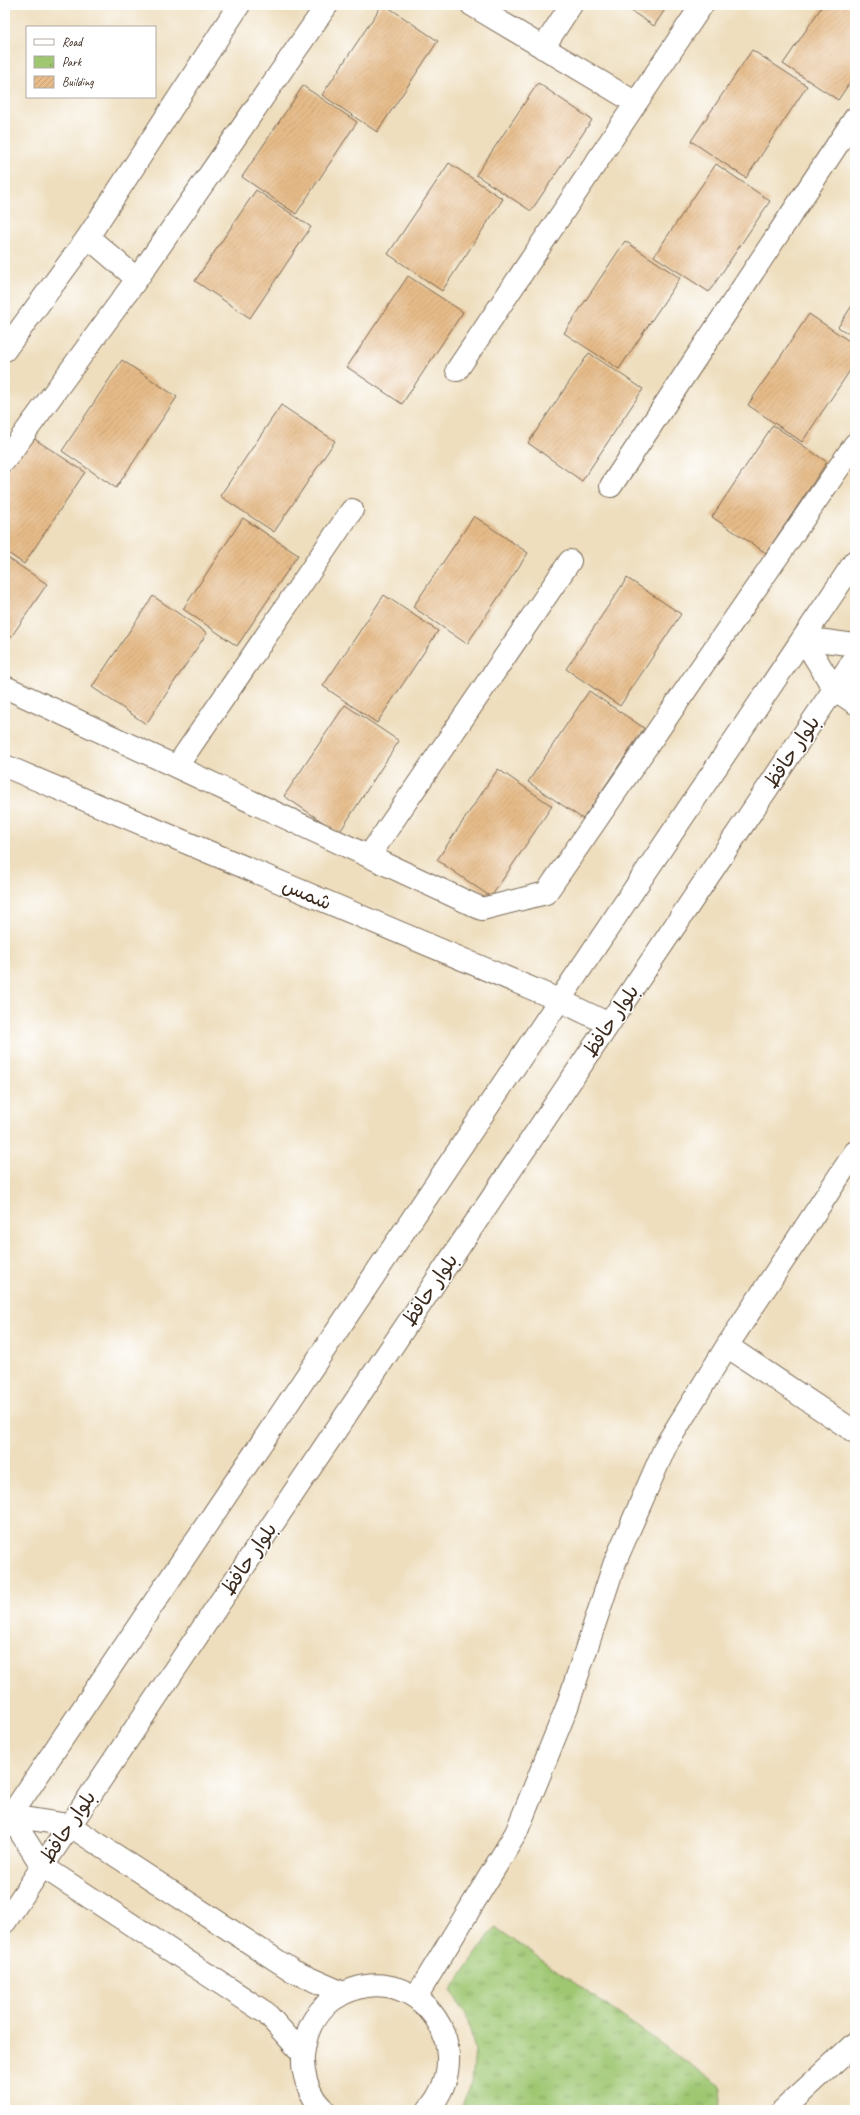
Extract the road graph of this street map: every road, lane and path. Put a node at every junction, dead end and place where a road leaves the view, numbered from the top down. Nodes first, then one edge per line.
1 (239, 5) edge
2 (327, 5) edge
3 (472, 5) edge
4 (571, 5) edge
5 (702, 5) edge
6 (543, 48) junction
7 (636, 103) junction
8 (855, 118) edge
9 (88, 237) junction
10 (137, 279) junction
11 (5, 350) edge
12 (457, 370) dead end
13 (855, 444) edge
14 (5, 460) edge
15 (611, 486) dead end
16 (352, 510) dead end
17 (855, 560) edge
18 (570, 561) dead end
19 (803, 638) junction
20 (855, 645) edge
21 (855, 658) edge
22 (5, 687) edge
23 (834, 689) junction
24 (855, 703) edge
25 (5, 766) edge
26 (177, 766) junction
27 (370, 856) junction
28 (559, 1000) junction
29 (609, 1024) junction
30 (855, 1152) edge
31 (727, 1346) junction
32 (855, 1432) edge
33 (8, 1820) edge
34 (69, 1825) junction
35 (42, 1866) junction
36 (5, 1922) edge
37 (343, 1993) junction
38 (416, 1997) junction
39 (855, 2043) edge
40 (303, 2054) junction
41 (324, 2110) edge
42 (428, 2110) edge
43 (783, 2110) edge

1 - 9 street
2 - 10 street
3 - 6 street
4 - 6 street
5 - 7 street
6 - 7 street
7 - 12 street
8 - 15 street
9 - 10 street
9 - 11 street
10 - 14 street
13 - 27 street
16 - 26 street
17 - 19 street
18 - 27 street
19 - 20 street
19 - 23 street
19 - 28 street
21 - 23 street, بلوار حافظ
22 - 26 street
23 - 24 street
23 - 29 street, بلوار حافظ
25 - 28 street, شمس
26 - 27 street
28 - 29 street, شمس
28 - 33 street
29 - 34 street, بلوار حافظ
30 - 31 street
31 - 32 street
31 - 38 street
33 - 34 street
33 - 35 street
34 - 35 street, بلوار حافظ
34 - 37 street
35 - 36 street, بلوار حافظ
35 - 40 street
37 - 38 street
37 - 40 street
38 - 42 street
39 - 43 street
40 - 41 street

